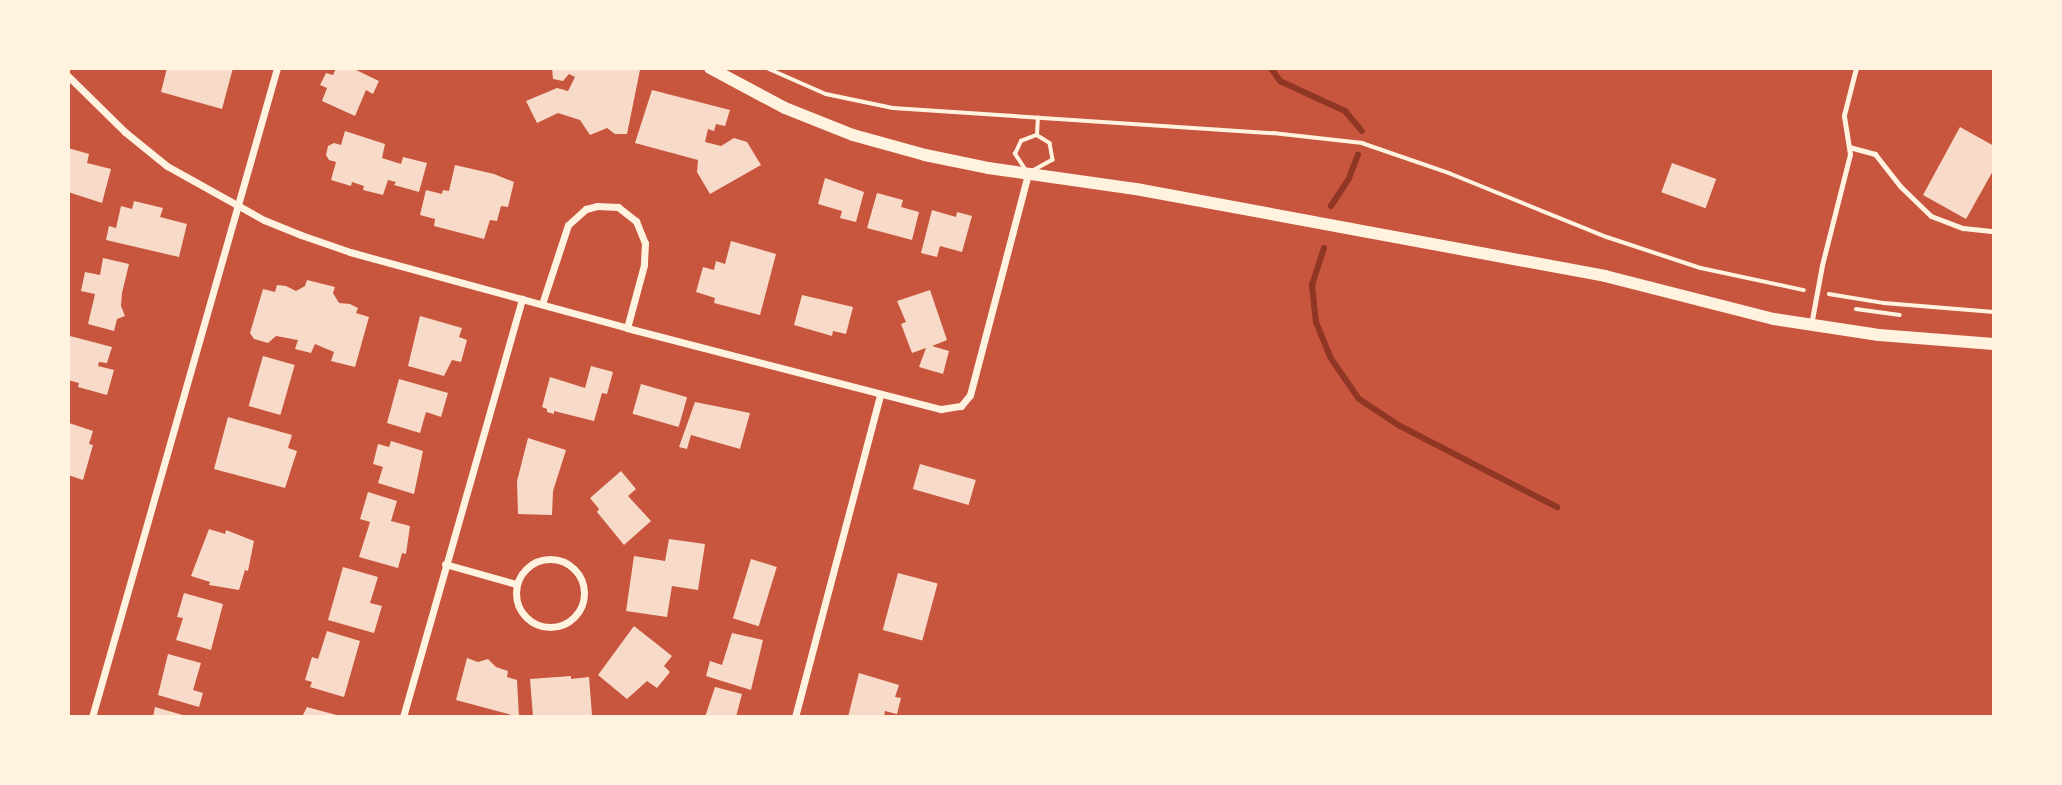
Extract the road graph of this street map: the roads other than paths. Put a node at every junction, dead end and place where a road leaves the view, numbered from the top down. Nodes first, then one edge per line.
1 (277, 68) edge
2 (710, 68) edge
3 (1856, 68) edge
4 (68, 76) edge
5 (1849, 147) junction
6 (1027, 174) junction
7 (238, 205) junction
8 (1994, 232) edge
9 (522, 299) junction
10 (542, 304) junction
11 (1811, 325) junction
12 (627, 328) junction
13 (1994, 344) edge
14 (880, 396) junction
15 (445, 564) junction
16 (516, 584) junction
17 (92, 717) edge
18 (403, 717) edge
19 (795, 717) edge

1 - 7 street
2 - 6 street
3 - 5 lane
4 - 7 street
5 - 8 lane
5 - 11 lane
6 - 11 street
6 - 14 street
7 - 9 street
7 - 17 street
9 - 10 street
9 - 15 street
10 - 12 street
10 - 12 street
11 - 13 street
12 - 14 street
14 - 19 street
15 - 16 street
15 - 18 street
16 - 16 street

